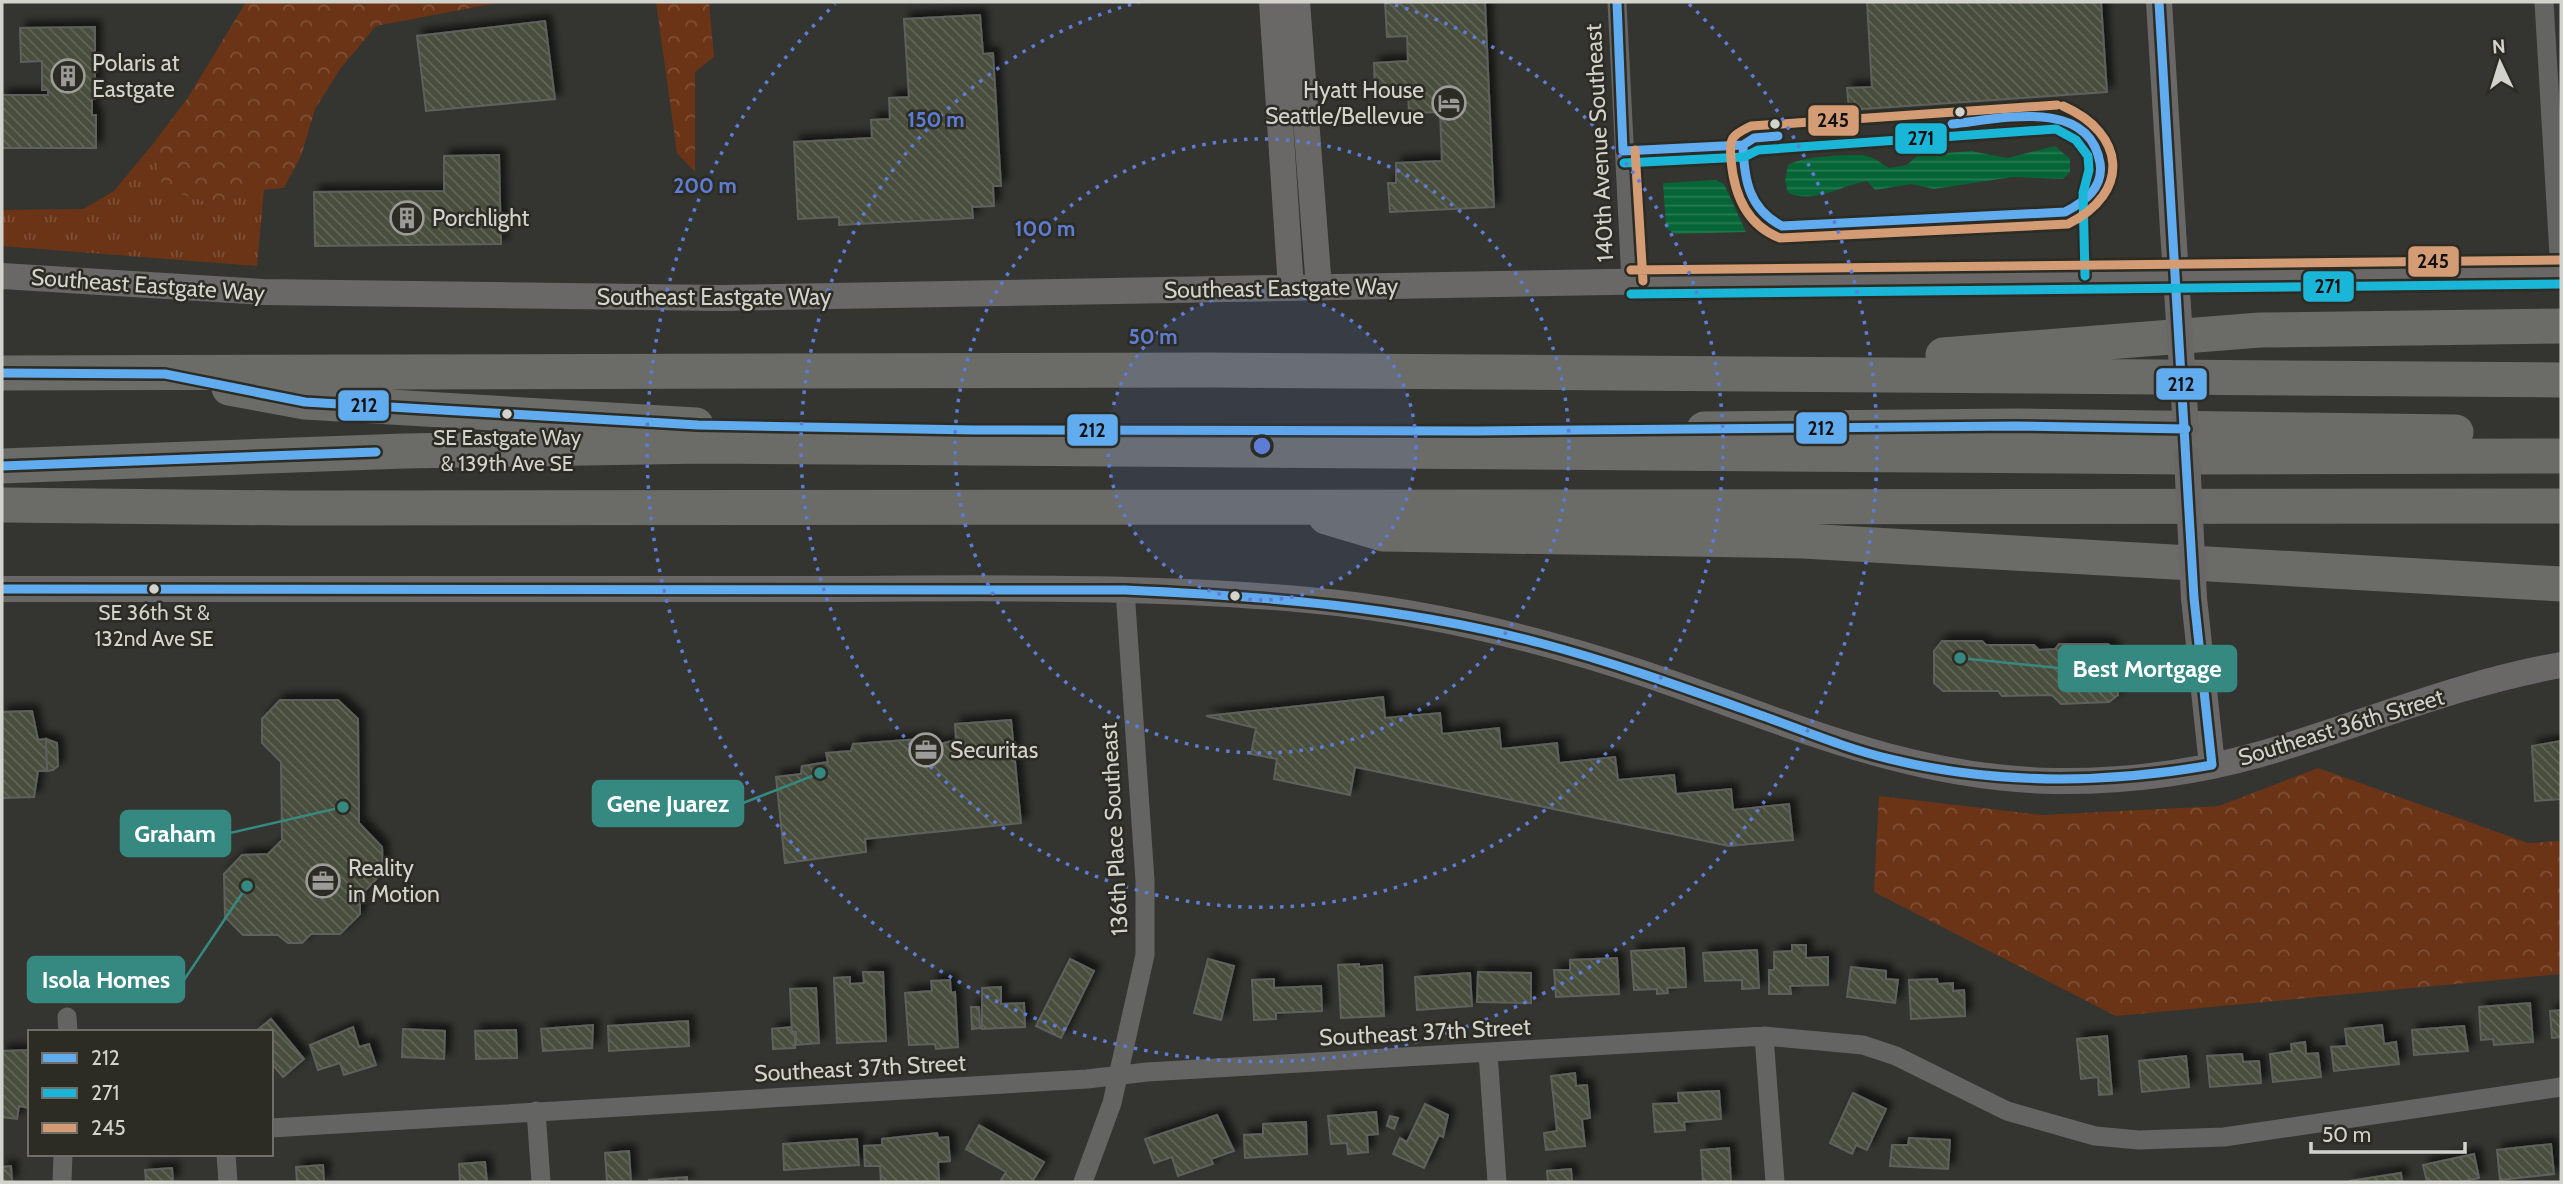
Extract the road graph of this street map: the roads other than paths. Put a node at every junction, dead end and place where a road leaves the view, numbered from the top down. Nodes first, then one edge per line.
1 (1272, 2) edge
2 (1297, 2) edge
3 (1617, 2) edge
4 (2159, 2) edge
5 (2544, 2) edge
6 (2560, 272) edge
7 (2, 276) edge
8 (1631, 282) junction
9 (1291, 288) junction
10 (1320, 288) junction
11 (2561, 326) edge
12 (1721, 372) junction
13 (2, 373) edge
14 (165, 374) junction
15 (2561, 380) edge
16 (2561, 433) edge
17 (2016, 440) junction
18 (2186, 443) junction
19 (2254, 444) junction
20 (2561, 456) edge
21 (2, 466) edge
22 (2, 505) edge
23 (1979, 505) junction
24 (2561, 506) edge
25 (1293, 507) junction
26 (2561, 528) edge
27 (2561, 584) edge
28 (2, 589) edge
29 (1125, 590) junction
30 (2561, 665) edge
31 (2212, 765) junction
32 (1764, 1036) junction
33 (1488, 1053) junction
34 (1119, 1076) junction
35 (2561, 1087) edge
36 (536, 1111) junction
37 (273, 1128) edge
38 (63, 1156) edge
39 (226, 1156) edge
40 (62, 1182) edge
41 (228, 1182) edge
42 (541, 1182) edge
43 (1083, 1182) edge
44 (1497, 1182) edge
45 (1775, 1182) edge

1 - 9 main road
2 - 10 main road
3 - 8 street, 140th Avenue Southeast
4 - 18 main road, bridge
5 - 6 street
6 - 8 main road, Southeast Eastgate Way
7 - 9 main road, Southeast Eastgate Way
8 - 10 main road, Southeast Eastgate Way
9 - 10 main road, Southeast Eastgate Way
11 - 12 highway
12 - 14 highway
12 - 15 highway
13 - 14 highway
14 - 17 highway
16 - 19 highway
17 - 18 highway
17 - 21 highway
18 - 19 highway
18 - 31 main road, bridge
19 - 20 highway
22 - 25 highway
23 - 24 highway
23 - 25 highway
23 - 26 highway
25 - 27 highway
28 - 29 main road, Southeast 36th Street
29 - 31 main road, Southeast 36th Street
29 - 34 street, 136th Place Southeast
30 - 31 main road, Southeast 36th Street
32 - 33 street, Southeast 37th Street
32 - 35 street, Southeast 37th Street
32 - 45 street
33 - 34 street, Southeast 37th Street
33 - 44 street
34 - 36 street, Southeast 37th Street
34 - 43 street, 136th Place Southeast
36 - 37 street, Southeast 37th Street
36 - 42 street
38 - 40 street
39 - 41 street

